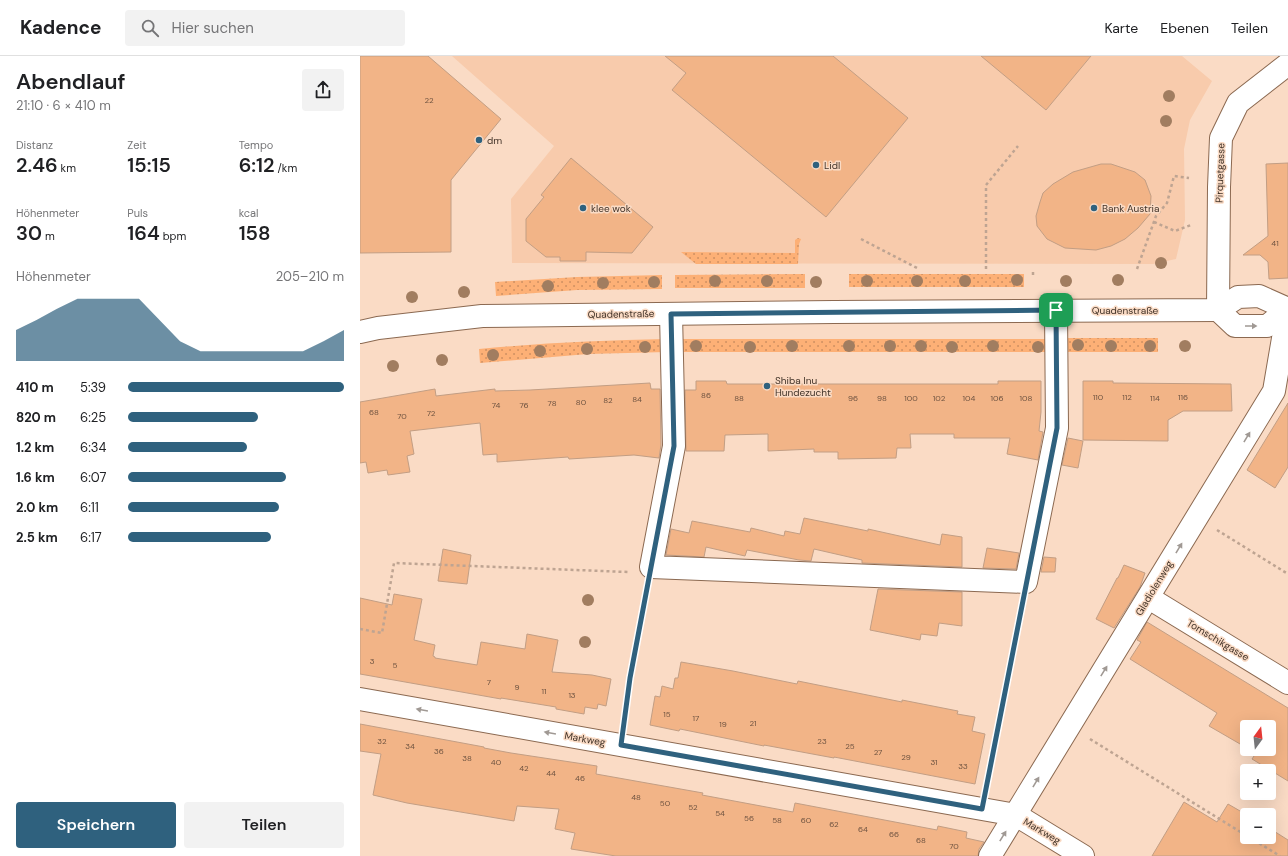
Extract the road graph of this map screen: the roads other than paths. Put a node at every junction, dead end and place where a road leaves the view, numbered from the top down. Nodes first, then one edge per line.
1 (1288, 64) edge
2 (1288, 309) edge
3 (1056, 310) junction
4 (1218, 310) junction
5 (671, 314) junction
6 (360, 332) edge
7 (1281, 395) edge
8 (1149, 598) junction
9 (1288, 683) edge
10 (360, 699) edge
11 (1016, 815) junction
12 (990, 856) edge
13 (1083, 856) edge

1 - 4 street, Pirquetgasse
2 - 4 street
4 -> 2 street
2 - 7 street, Gladiolenweg
3 - 4 street, Quadenstraße
3 - 5 street, Quadenstraße
3 - 5 street
5 - 6 street, Quadenstraße
8 -> 7 street, Gladiolenweg
8 - 9 street, Tomschikgasse
11 -> 8 street, Gladiolenweg
11 -> 10 street, Markweg
12 -> 11 street, Gladiolenweg
11 - 13 street, Markweg

